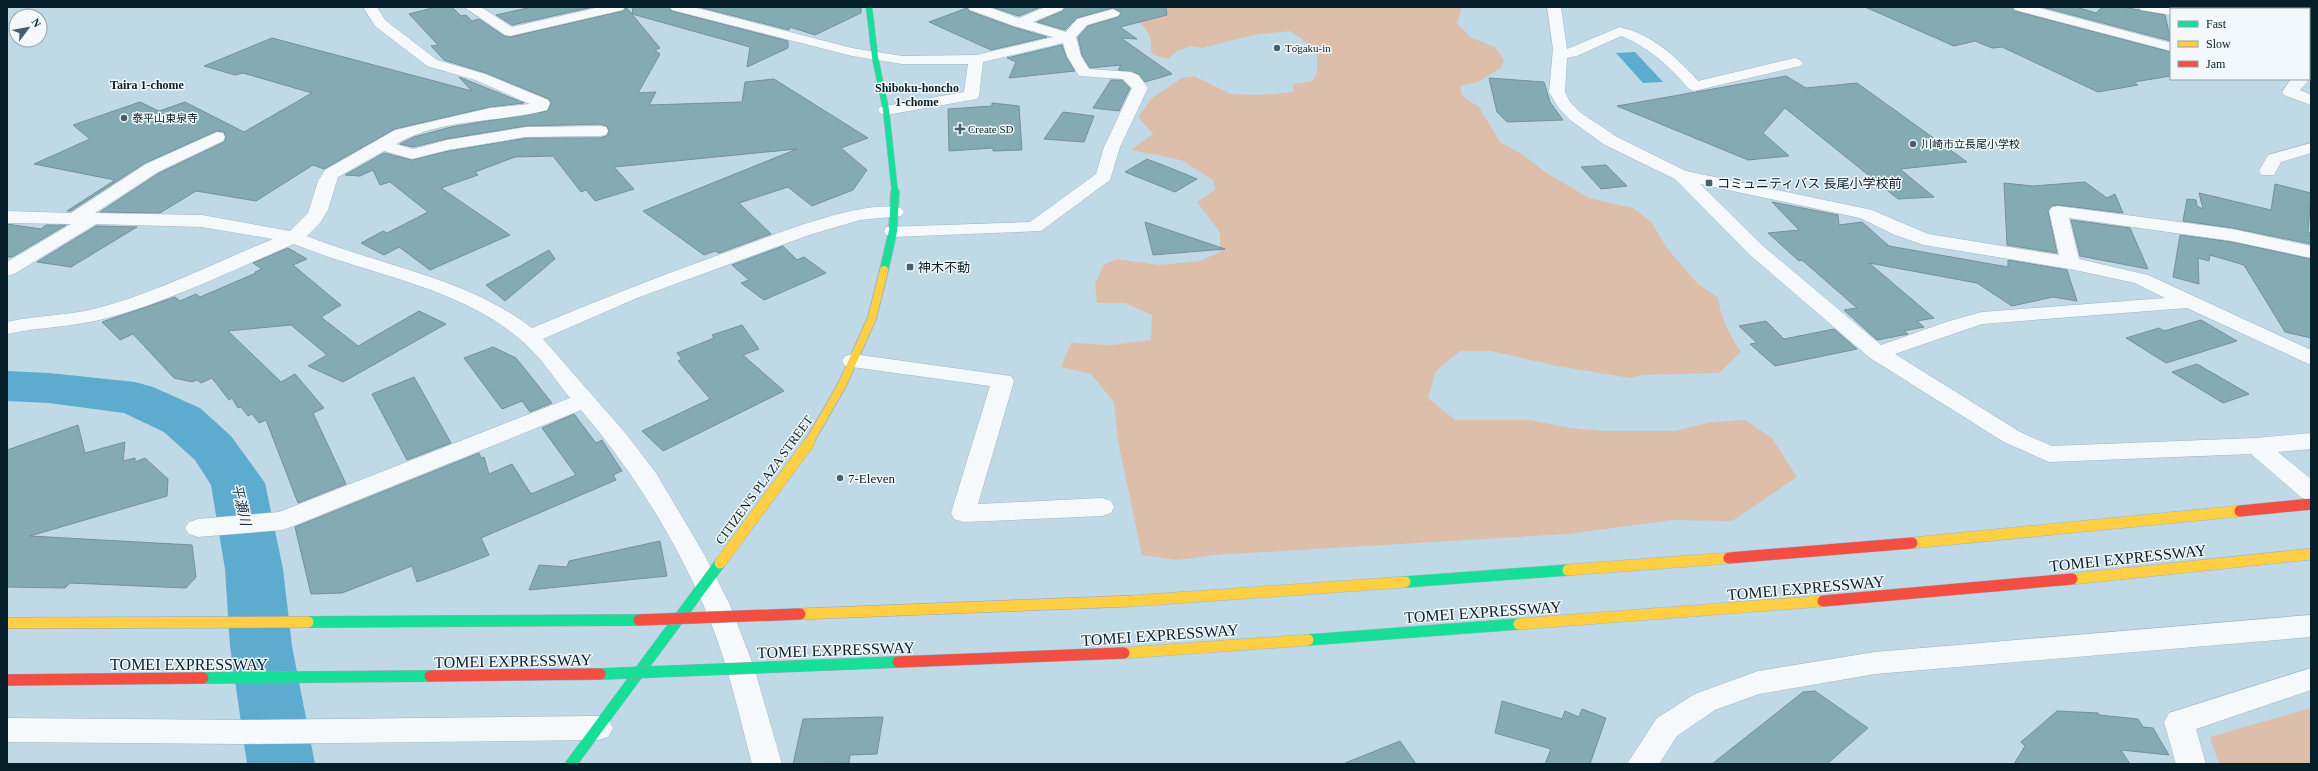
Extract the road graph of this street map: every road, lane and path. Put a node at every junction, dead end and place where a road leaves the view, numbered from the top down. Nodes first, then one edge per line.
1 (370, 7) edge
2 (471, 7) edge
3 (618, 7) edge
4 (677, 7) edge
5 (869, 7) edge
6 (975, 7) edge
7 (1057, 7) edge
8 (1554, 7) edge
9 (2020, 7) edge
10 (2146, 7) edge
11 (2170, 10) edge
12 (1113, 13) dead end
13 (1019, 23) junction
14 (1069, 37) junction
15 (2170, 47) edge
16 (1560, 54) junction
17 (875, 57) junction
18 (976, 59) junction
19 (1795, 63) dead end
20 (2300, 80) edge
21 (2311, 100) edge
22 (886, 110) junction
23 (600, 131) dead end
24 (217, 137) dead end
25 (383, 145) junction
26 (2311, 148) edge
27 (2268, 172) dead end
28 (1681, 175) junction
29 (895, 212) junction
30 (7, 217) edge
31 (84, 218) junction
32 (893, 231) junction
33 (294, 237) junction
34 (2311, 252) edge
35 (2070, 263) junction
36 (7, 270) edge
37 (2190, 302) junction
38 (7, 328) edge
39 (530, 337) junction
40 (1878, 353) junction
41 (2311, 358) edge
42 (853, 361) junction
43 (584, 401) junction
44 (2311, 441) edge
45 (2256, 446) junction
46 (2311, 492) edge
47 (2311, 504) edge
48 (1102, 507) dead end
49 (205, 528) dead end
50 (2311, 554) edge
51 (707, 582) junction
52 (7, 623) edge
53 (2311, 626) edge
54 (2311, 679) edge
55 (7, 680) edge
56 (598, 728) junction
57 (7, 730) edge
58 (571, 764) edge
59 (767, 764) edge
60 (1642, 764) edge
61 (2191, 764) edge

1 - 25 street
2 - 3 street
4 - 17 street
5 - 17 main road, CITIZEN'S PLAZA STREET
6 - 13 street
7 - 13 street
8 - 16 street
9 - 15 street
10 - 11 street
12 - 14 street
13 - 14 street
14 - 18 street
14 - 32 street
16 - 19 street
16 - 28 street
17 - 18 street
17 - 22 main road, CITIZEN'S PLAZA STREET
18 - 22 street
20 - 21 street
22 - 29 main road, CITIZEN'S PLAZA STREET
23 - 25 street
24 - 31 street
25 - 33 street
26 - 27 street
28 - 35 street
28 - 40 street
29 - 32 main road, CITIZEN'S PLAZA STREET
29 - 39 street
30 - 31 street
31 - 33 street
31 - 36 street
32 - 42 main road, CITIZEN'S PLAZA STREET
33 - 38 street
33 - 39 street
34 - 35 street
35 - 37 street
37 - 40 street
37 - 41 street
39 - 43 street
40 - 45 street
42 - 48 street
42 - 51 main road, CITIZEN'S PLAZA STREET
43 - 49 street
43 - 51 street
44 - 45 street
45 - 46 street
47 - 52 main road, bridge
50 - 55 main road, TOMEI EXPRESSWAY, bridge
51 - 56 main road, CITIZEN'S PLAZA STREET
51 - 59 street
53 - 60 street
54 - 61 street
56 - 57 street
56 - 58 main road, CITIZEN'S PLAZA STREET

